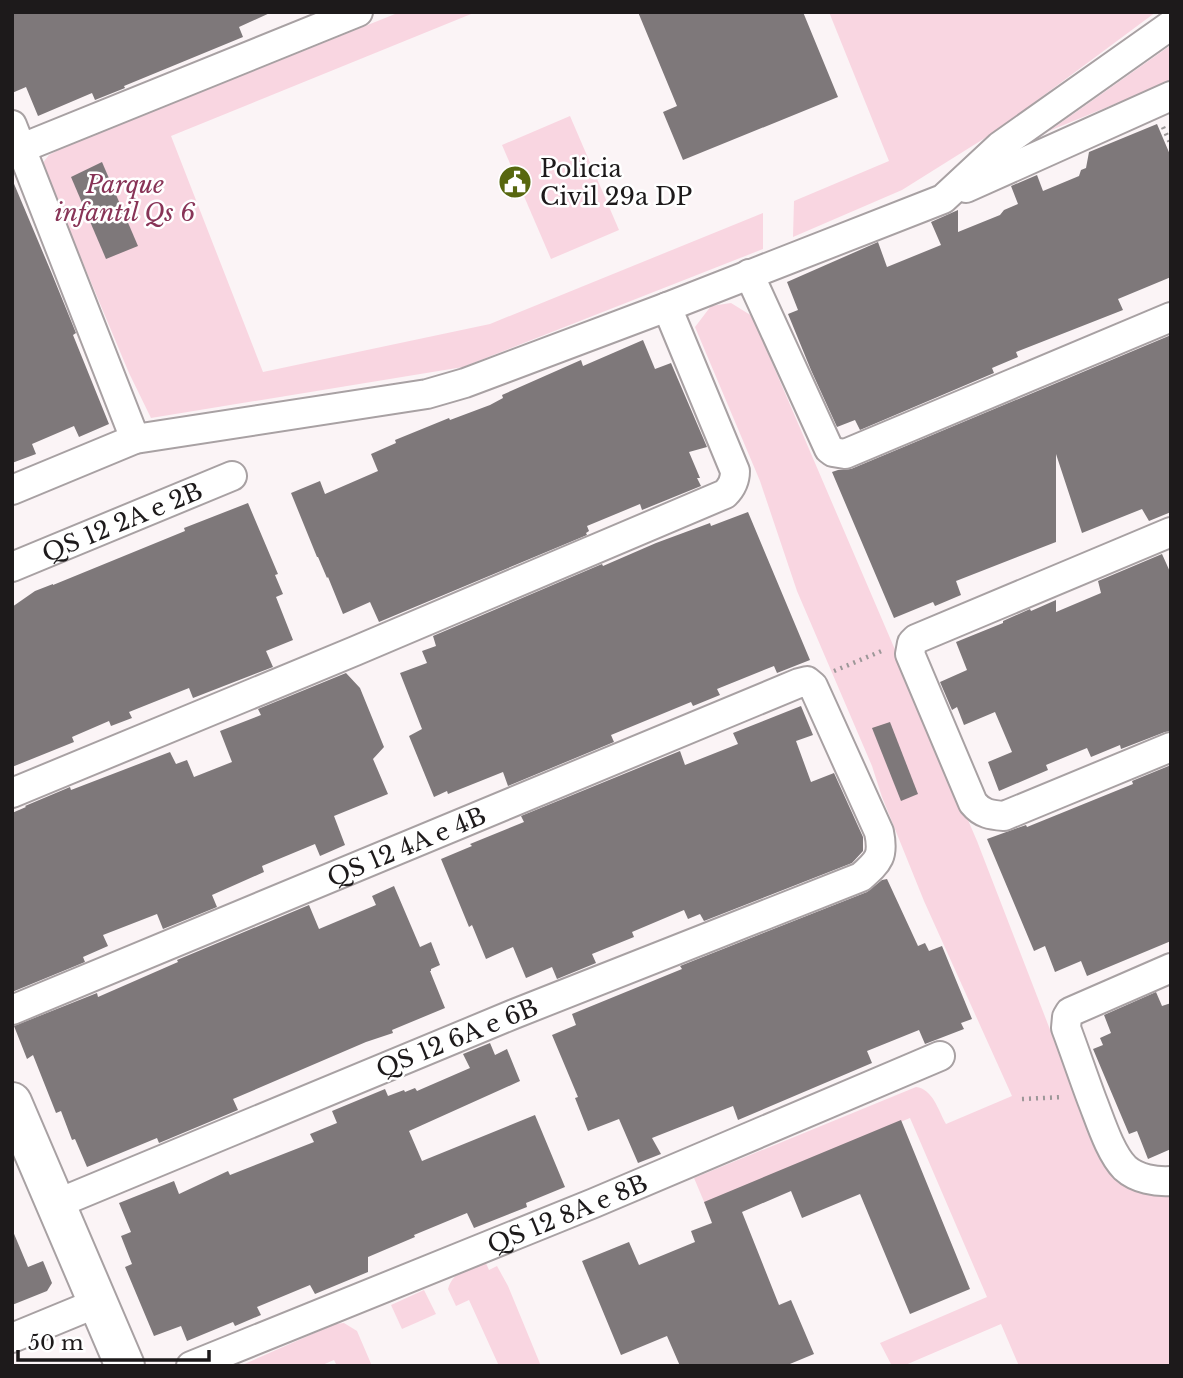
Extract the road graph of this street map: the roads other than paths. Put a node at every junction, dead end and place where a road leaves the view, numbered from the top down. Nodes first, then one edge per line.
1 (358, 12) edge
2 (1171, 25) edge
3 (1171, 96) edge
4 (17, 136) edge
5 (943, 199) junction
6 (750, 274) junction
7 (667, 307) junction
8 (1171, 317) edge
9 (135, 439) junction
10 (232, 476) dead end
11 (12, 490) edge
12 (1171, 532) edge
13 (12, 567) edge
14 (1171, 747) edge
15 (12, 793) edge
16 (860, 877) joint
17 (1171, 968) edge
18 (12, 1010) edge
19 (940, 1056) dead end
20 (14, 1113) edge
21 (1171, 1181) edge
22 (56, 1204) junction
23 (97, 1303) junction
24 (12, 1338) edge
25 (125, 1366) edge
26 (191, 1366) edge

1 - 4 street
2 - 5 street
3 - 5 street
4 - 9 street
5 - 6 street
6 - 7 street
6 - 8 street
7 - 9 street
7 - 15 street
9 - 11 street
10 - 13 street, QS 12 2A e 2B
12 - 14 street
16 - 18 street, QS 12 4A e 4B
16 - 22 street, QS 12 6A e 6B
17 - 21 street
19 - 26 street, QS 12 8A e 8B
20 - 22 street
22 - 23 street
23 - 24 street
23 - 25 street

